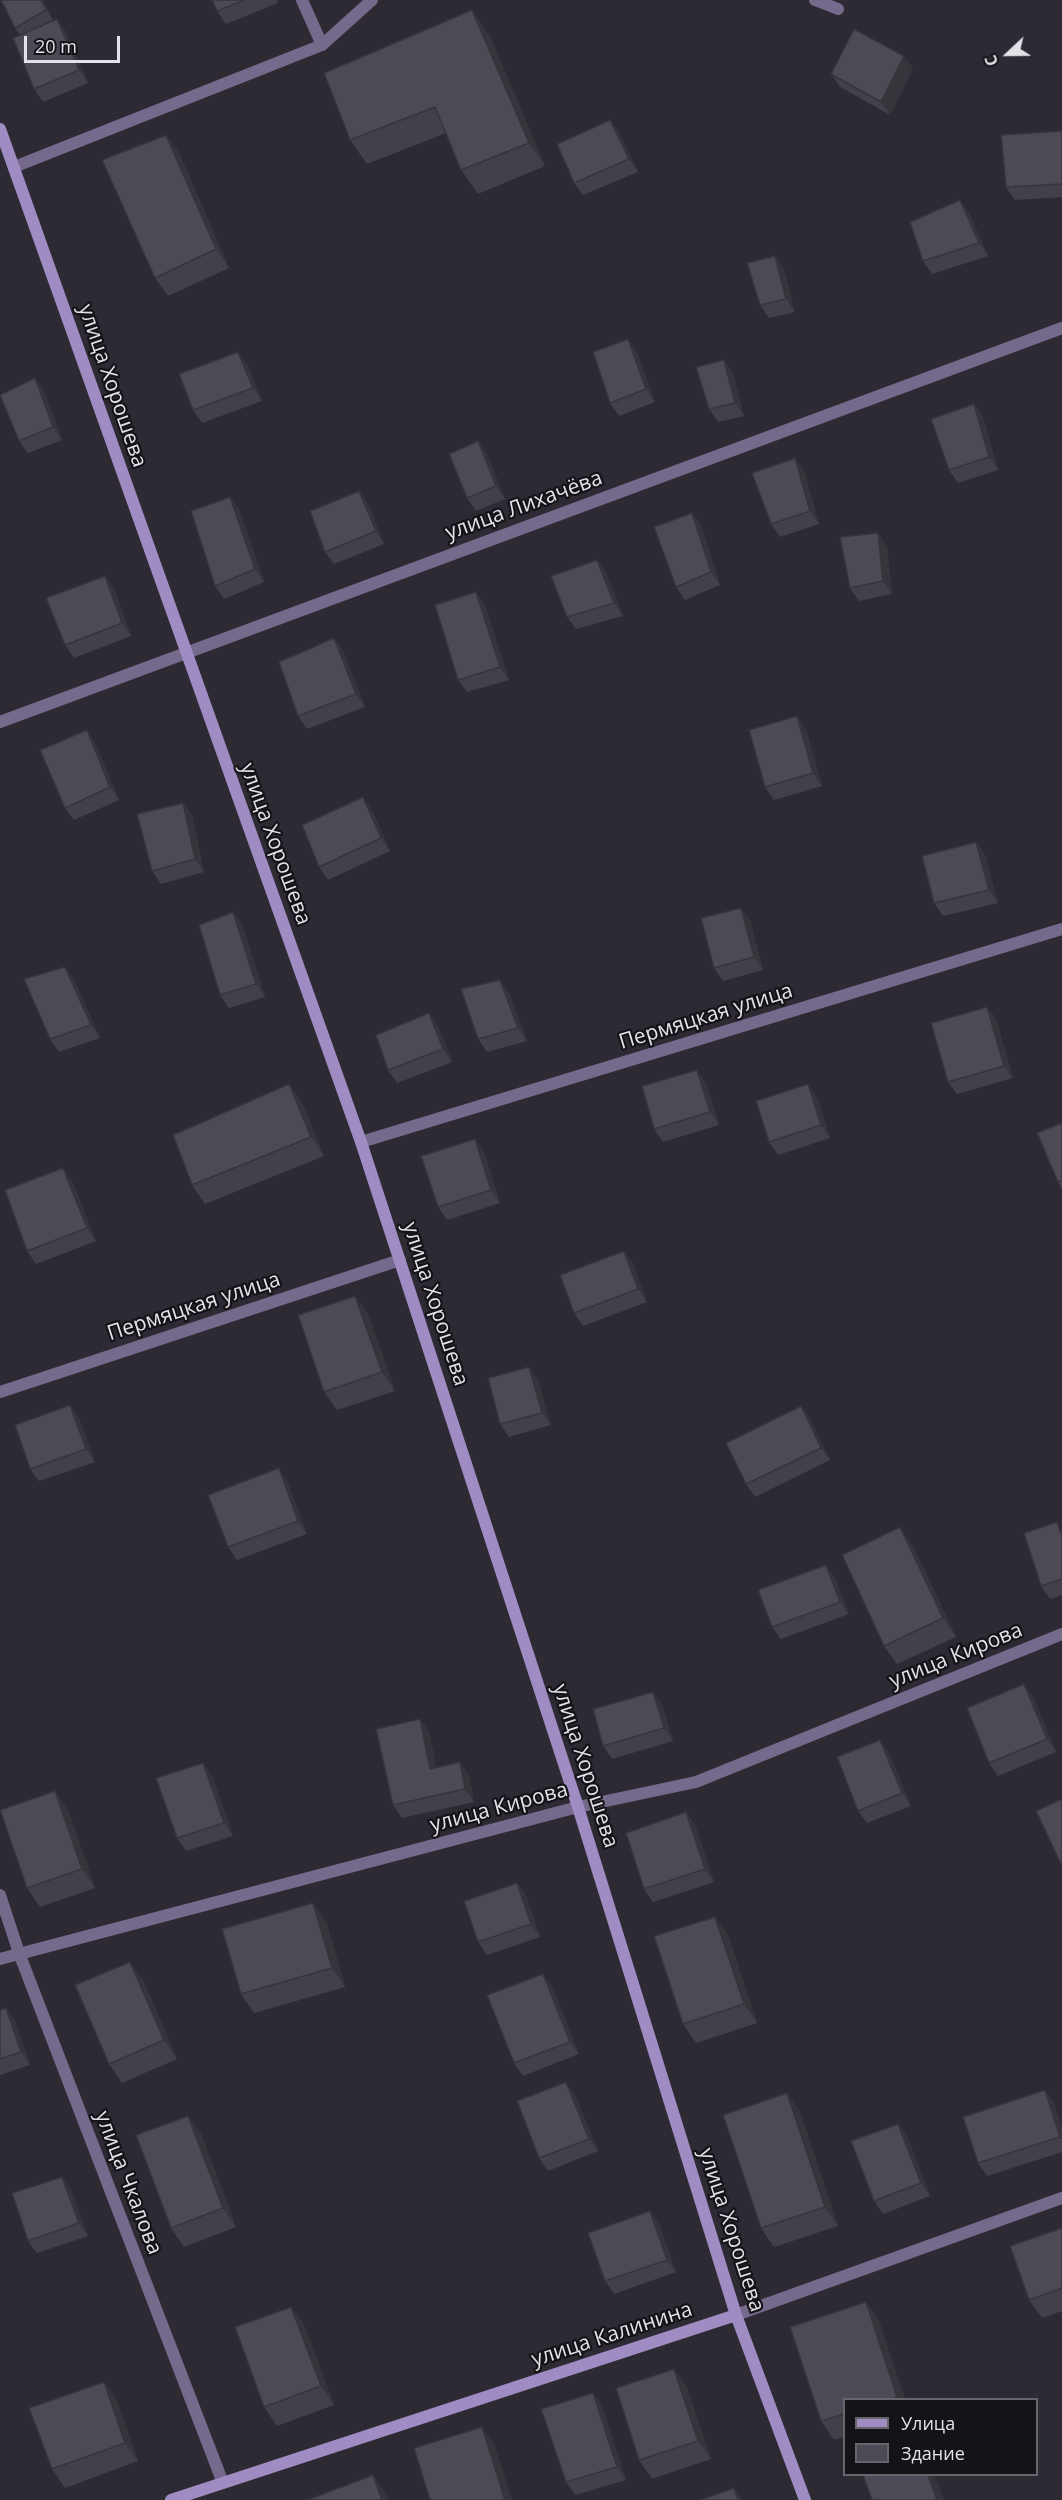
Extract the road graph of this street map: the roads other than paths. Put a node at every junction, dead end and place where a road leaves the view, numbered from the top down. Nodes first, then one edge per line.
1 (302, 0) edge
2 (372, 0) edge
3 (815, 0) edge
4 (838, 9) dead end
5 (322, 45) junction
6 (0, 129) edge
7 (4, 151) edge
8 (14, 167) junction
9 (1062, 328) edge
10 (185, 653) junction
11 (0, 722) edge
12 (1062, 930) edge
13 (362, 1142) junction
14 (400, 1260) junction
15 (0, 1392) edge
16 (1062, 1634) edge
17 (578, 1808) junction
18 (0, 1896) edge
19 (19, 1953) junction
20 (0, 1959) edge
21 (1062, 2198) edge
22 (736, 2315) junction
23 (223, 2483) junction
24 (171, 2500) edge
25 (805, 2500) edge

1 - 5 street
2 - 5 street
3 - 4 street
5 - 8 street
6 - 7 street, улица Хорошева
7 - 8 street, улица Хорошева
8 - 10 street, улица Хорошева
9 - 10 street, улица Лихачёва
10 - 11 street, улица Лихачёва
10 - 13 street, улица Хорошева
12 - 13 street, Пермяцкая улица
13 - 14 street, улица Хорошева
14 - 15 street, Пермяцкая улица
14 - 17 street, улица Хорошева
16 - 17 street, улица Кирова
17 - 19 street, улица Кирова
17 - 22 street, улица Хорошева
18 - 19 street, улица Чкалова
19 - 20 street, улица Кирова
19 - 23 street, улица Чкалова
21 - 22 street, улица Калинина
22 - 23 street, улица Калинина
22 - 25 street, улица Хорошева
23 - 24 street, улица Калинина

